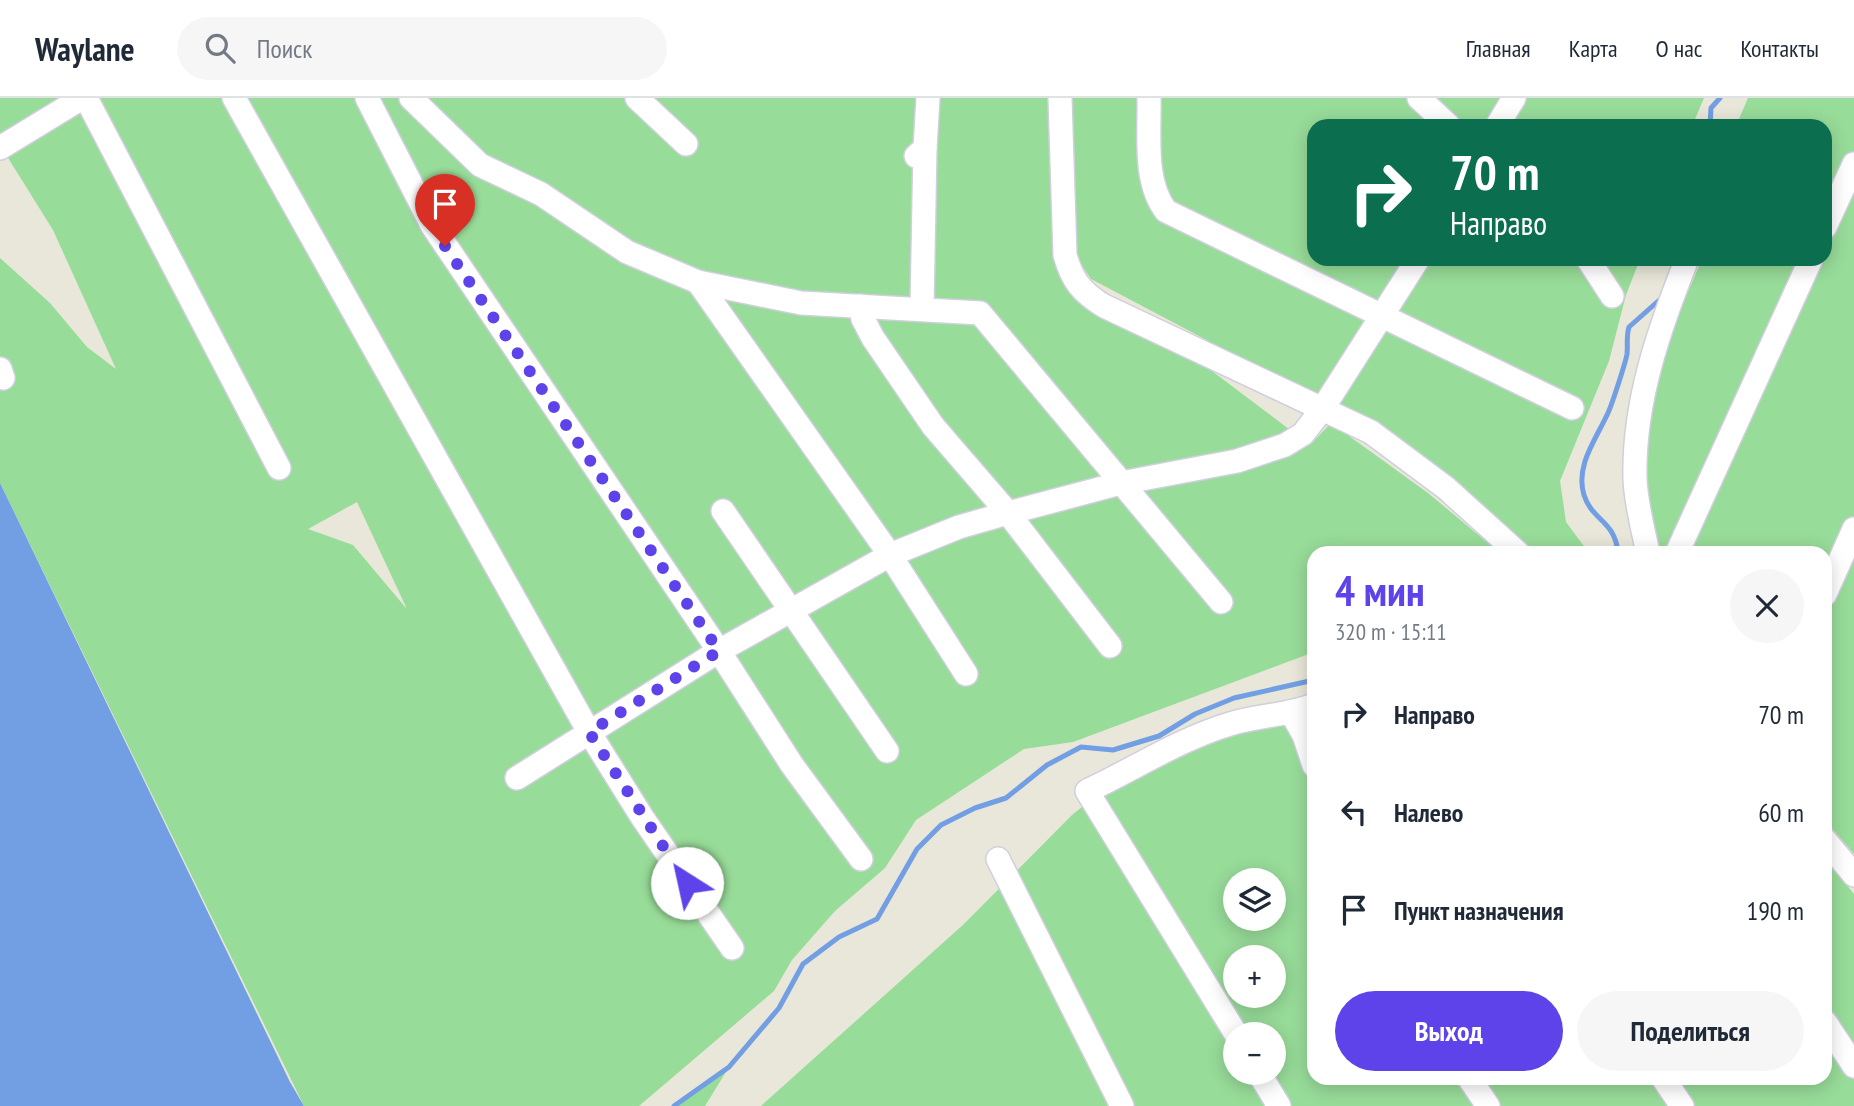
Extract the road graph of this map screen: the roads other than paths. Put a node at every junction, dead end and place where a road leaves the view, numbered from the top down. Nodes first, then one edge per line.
1 (84, 98) edge
2 (234, 98) edge
3 (367, 98) edge
4 (411, 98) edge
5 (928, 98) edge
6 (1060, 98) edge
7 (1149, 98) edge
8 (1419, 98) edge
9 (1514, 98) edge
10 (642, 99) edge
11 (1442, 119) edge
12 (1502, 119) edge
13 (686, 144) dead end
14 (0, 148) edge
15 (1854, 164) edge
16 (1832, 212) edge
17 (1414, 266) edge
18 (1593, 266) edge
19 (1683, 266) edge
20 (1808, 266) edge
21 (698, 282) junction
22 (1612, 296) dead end
23 (860, 306) junction
24 (922, 308) junction
25 (1383, 317) junction
26 (1323, 408) junction
27 (1572, 408) dead end
28 (279, 468) dead end
29 (1121, 483) junction
30 (723, 511) dead end
31 (1008, 513) junction
32 (1854, 529) edge
33 (1510, 546) edge
34 (1647, 546) edge
35 (1679, 546) edge
36 (890, 555) junction
37 (1832, 578) edge
38 (1222, 602) dead end
39 (790, 610) junction
40 (1110, 646) dead end
41 (719, 651) junction
42 (966, 674) dead end
43 (1307, 708) edge
44 (1292, 714) junction
45 (589, 732) junction
46 (1307, 744) edge
47 (887, 751) dead end
48 (517, 778) dead end
49 (1832, 848) edge
50 (861, 859) dead end
51 (999, 859) dead end
52 (1854, 875) edge
53 (732, 948) dead end
54 (1229, 1022) edge
55 (1832, 1033) edge
56 (1854, 1066) edge
57 (1266, 1085) edge
58 (1474, 1085) edge
59 (1668, 1085) edge
60 (1122, 1106) edge
61 (1279, 1106) edge
62 (1488, 1106) edge
63 (1682, 1106) edge

1 - 14 lane
1 - 28 lane
2 - 45 lane
3 - 41 lane
4 - 21 lane
5 - 24 lane
6 - 26 lane
7 - 25 lane
8 - 11 lane
9 - 12 lane
10 - 13 lane
15 - 16 lane
17 - 25 lane
18 - 22 lane
19 - 34 lane
20 - 35 lane
21 - 23 lane
21 - 36 lane
23 - 24 lane
23 - 31 lane
24 - 29 lane
25 - 26 lane
25 - 27 lane
26 - 29 lane
26 - 33 lane
29 - 31 lane
29 - 38 lane
30 - 39 lane
31 - 36 lane
31 - 40 lane
32 - 37 lane
36 - 39 lane
36 - 42 lane
39 - 41 lane
39 - 47 lane
41 - 45 lane
41 - 50 lane
43 - 44 lane
44 - 46 lane
44 - 54 lane
45 - 48 lane
45 - 53 lane
49 - 52 lane
51 - 60 lane
55 - 56 lane
57 - 61 lane
58 - 62 lane
59 - 63 lane

